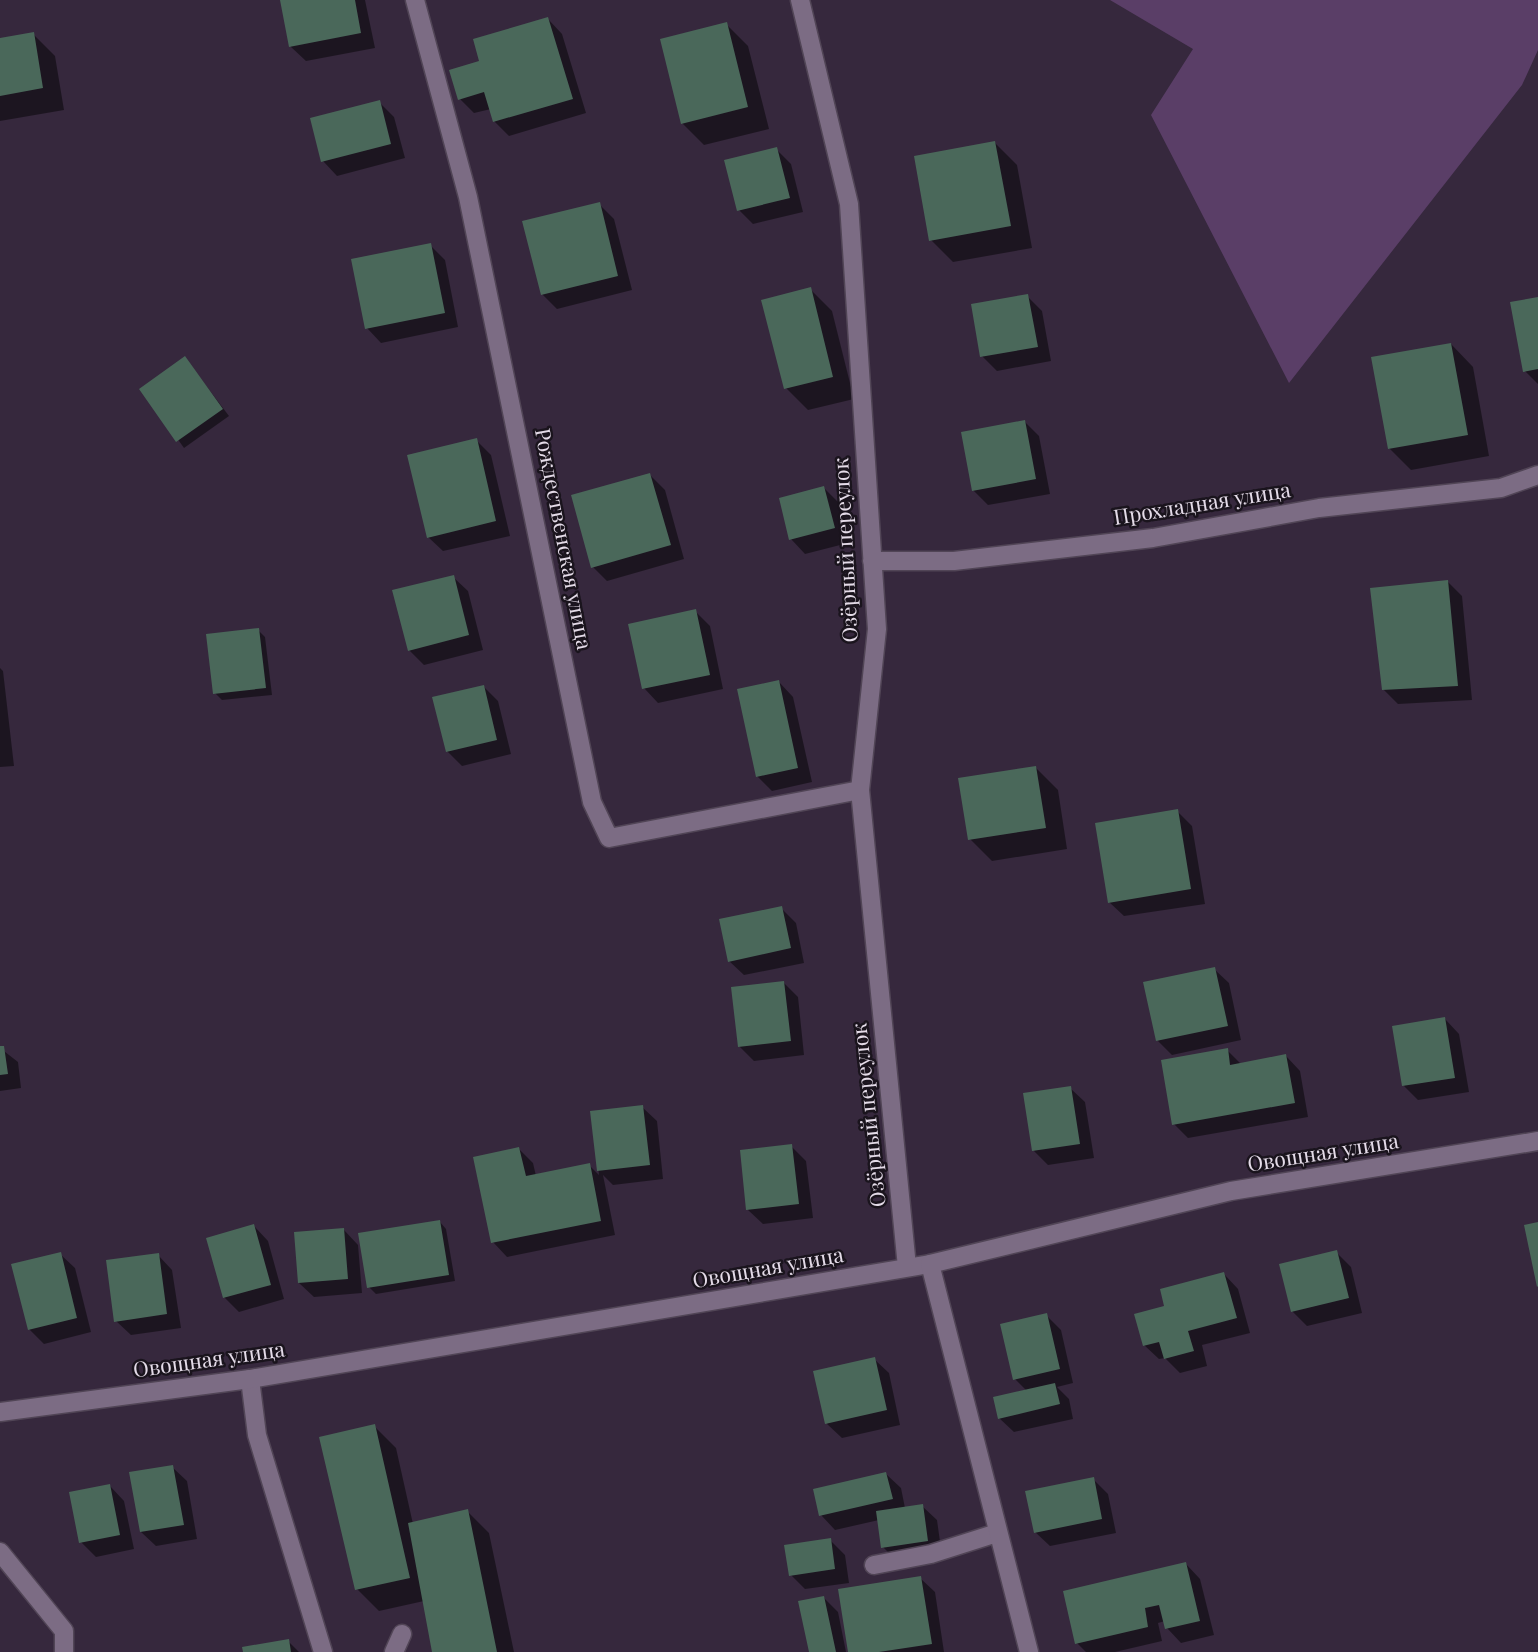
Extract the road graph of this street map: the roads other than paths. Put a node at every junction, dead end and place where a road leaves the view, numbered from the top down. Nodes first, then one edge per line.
1 (415, 0) edge
2 (800, 0) edge
3 (1538, 475) edge
4 (872, 561) junction
5 (860, 790) junction
6 (1538, 1141) edge
7 (930, 1264) junction
8 (908, 1267) junction
9 (250, 1379) junction
10 (0, 1412) edge
11 (997, 1533) junction
12 (0, 1552) edge
13 (874, 1565) dead end
14 (402, 1634) dead end
15 (64, 1652) edge
16 (323, 1652) edge
17 (394, 1652) edge
18 (1029, 1652) edge

1 - 5 street, Рождественская улица
2 - 4 street, Озёрный переулок
3 - 4 street, Прохладная улица
4 - 5 street, Озёрный переулок
5 - 8 street, Озёрный переулок
6 - 7 street, Овощная улица
7 - 8 street, Овощная улица
7 - 11 street
8 - 9 street, Овощная улица
9 - 10 street, Овощная улица
9 - 16 street
11 - 13 street
11 - 18 street
12 - 15 street
14 - 17 street

